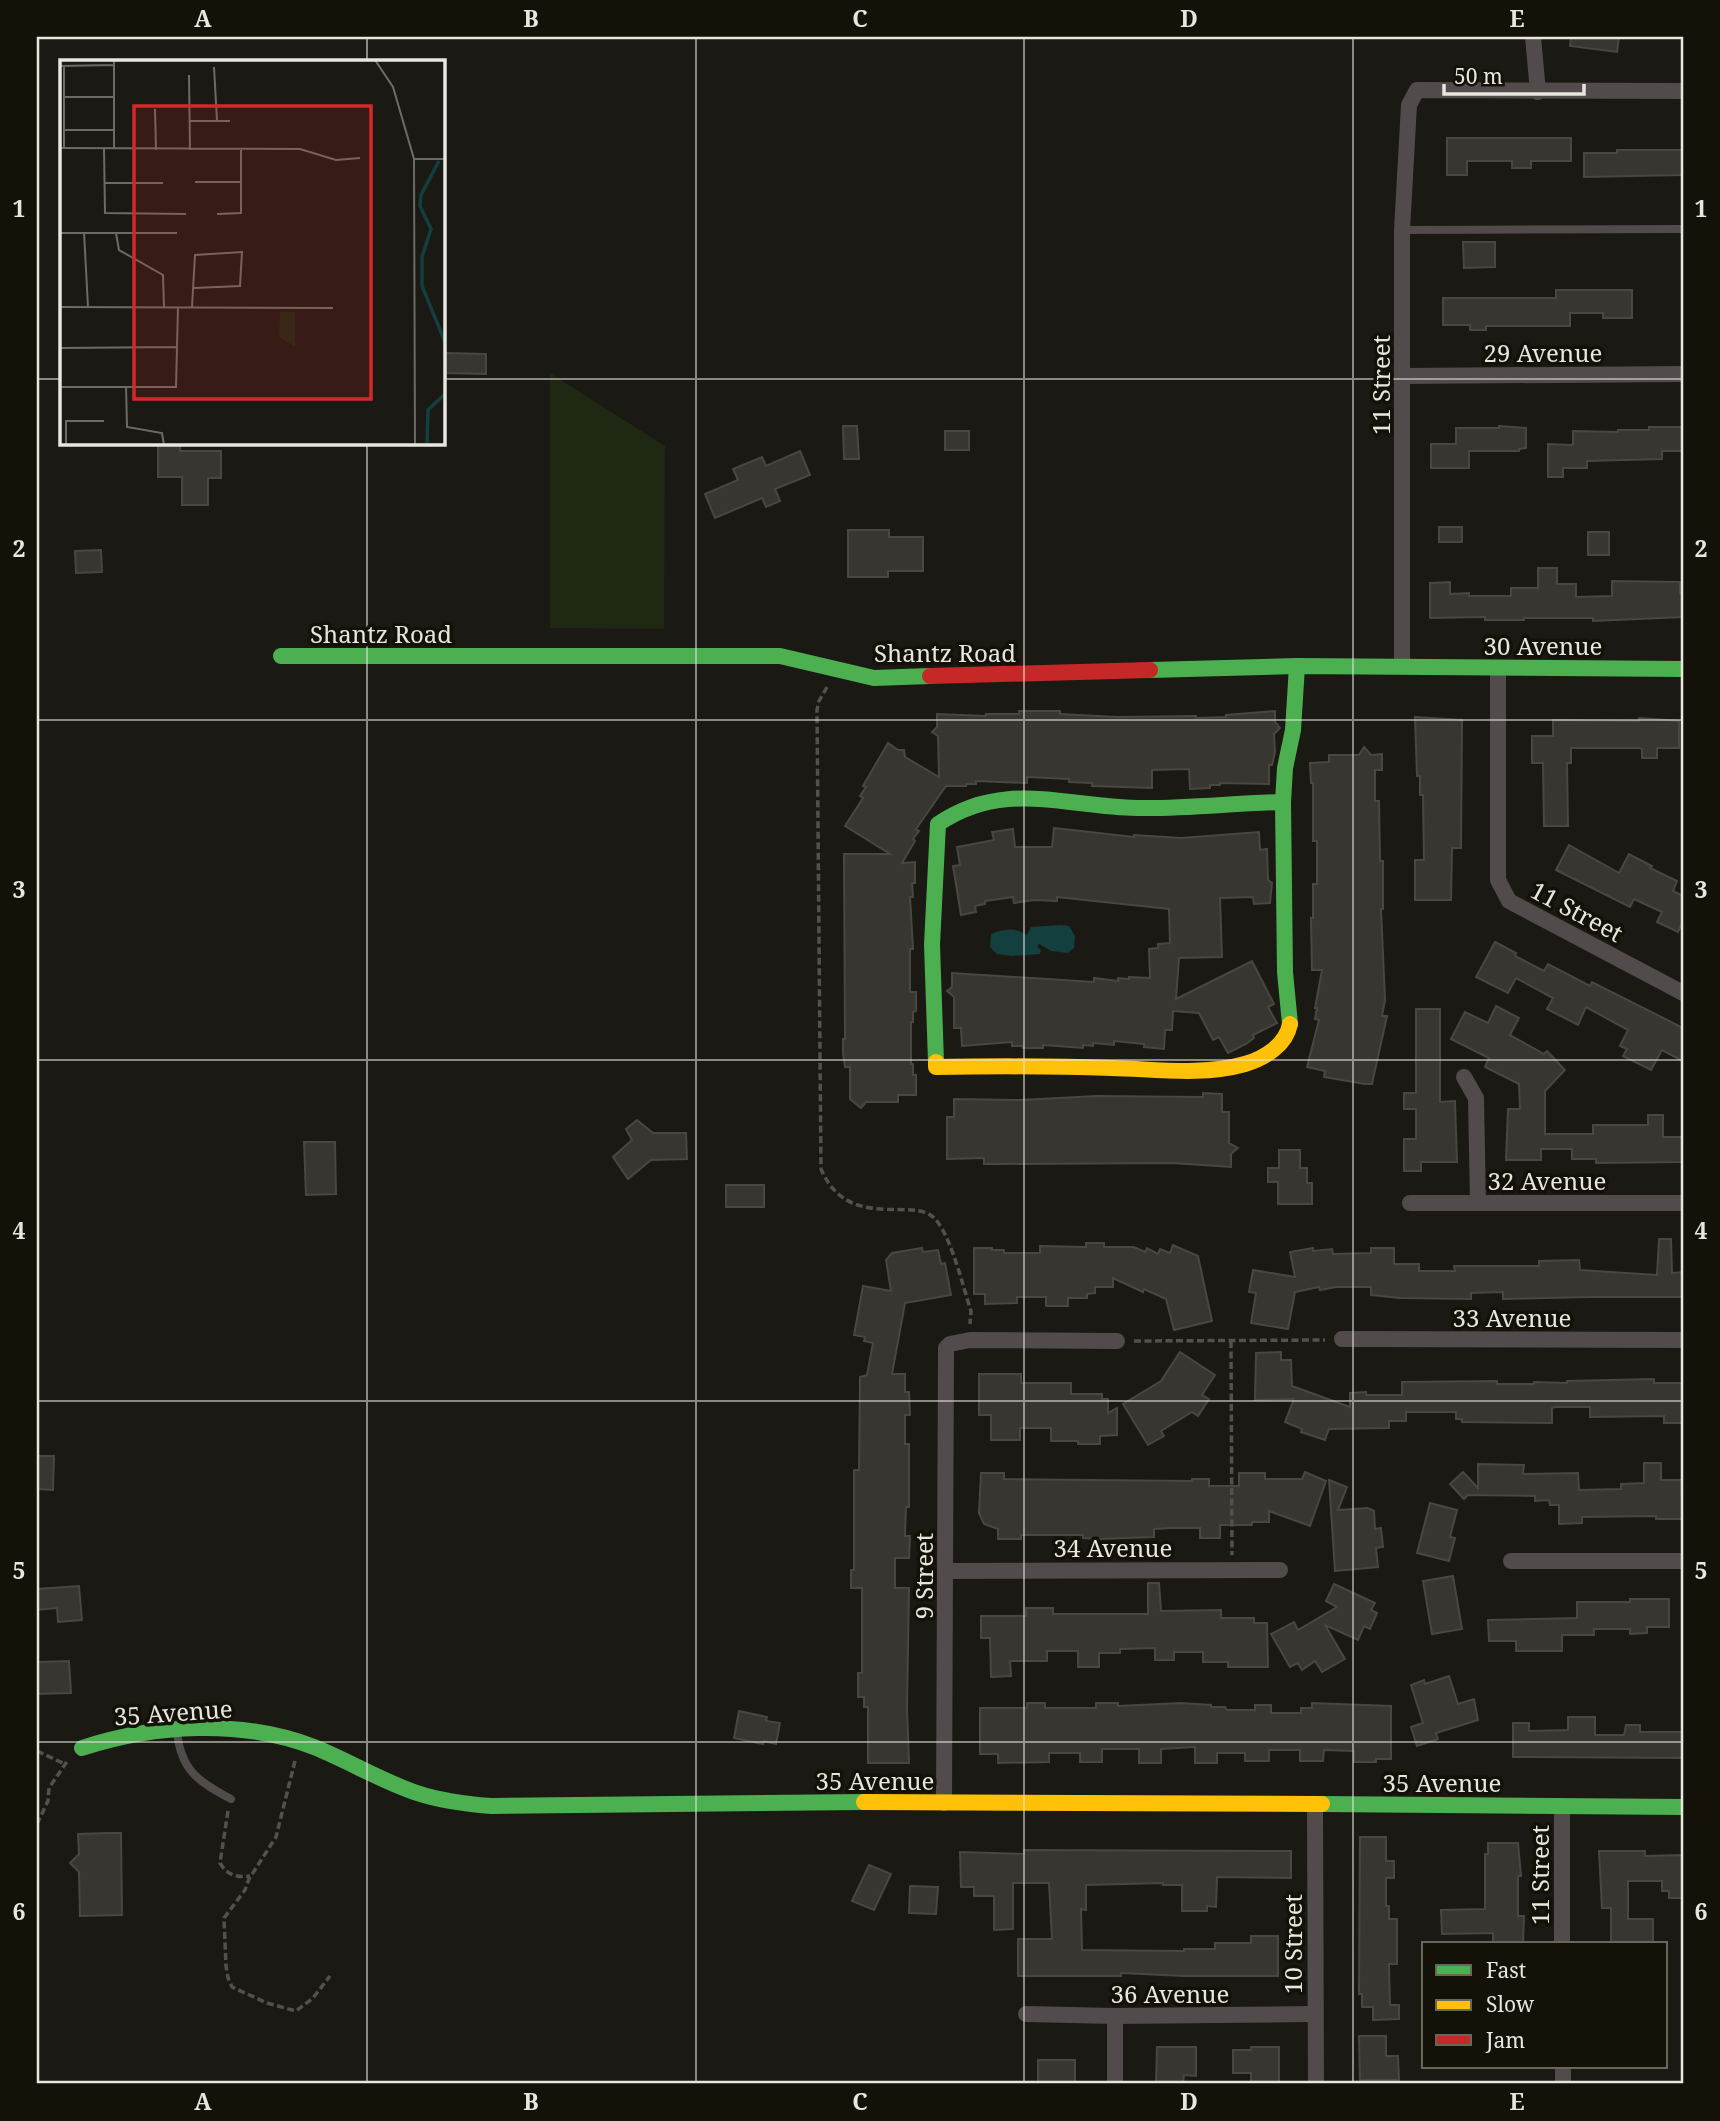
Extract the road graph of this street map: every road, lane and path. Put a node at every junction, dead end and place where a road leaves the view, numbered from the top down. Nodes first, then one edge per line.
1 (1533, 37) edge
2 (1683, 91) edge
3 (1538, 92) junction
4 (1683, 229) edge
5 (1402, 230) junction
6 (1683, 374) edge
7 (1403, 376) junction
8 (281, 656) dead end
9 (1297, 666) junction
10 (1402, 666) junction
11 (1498, 668) junction
12 (1683, 669) edge
13 (830, 683) dead end
14 (1283, 802) junction
15 (1683, 993) edge
16 (1464, 1077) dead end
17 (1410, 1203) dead end
18 (1478, 1203) junction
19 (1683, 1203) edge
20 (1342, 1339) joint
21 (970, 1340) junction
22 (1231, 1340) junction
23 (1683, 1340) edge
24 (1116, 1342) joint
25 (1232, 1559) dead end
26 (1511, 1561) dead end
27 (1683, 1561) edge
28 (1280, 1570) dead end
29 (946, 1571) junction
30 (177, 1731) junction
31 (300, 1742) junction
32 (82, 1748) joint
33 (37, 1752) edge
34 (65, 1764) junction
35 (230, 1799) joint
36 (944, 1803) junction
37 (1315, 1804) junction
38 (1562, 1806) junction
39 (1683, 1807) edge
40 (37, 1824) edge
41 (250, 1876) junction
42 (1563, 1942) edge
43 (330, 1976) dead end
44 (1026, 2014) dead end
45 (1315, 2014) junction
46 (1115, 2016) junction
47 (1115, 2084) edge
48 (1316, 2084) edge

1 - 3 street
2 - 3 street
3 - 5 street, 11 Street
4 - 5 lane
5 - 7 street, 11 Street
6 - 7 street, 29 Avenue
7 - 10 street, 11 Street
8 - 9 street, Shantz Road
9 - 10 street, Shantz Road
9 - 14 street
10 - 11 street, 30 Avenue
11 - 12 street, 30 Avenue
11 - 15 street, 11 Street
13 - 21 path
14 - 14 street
16 - 18 street
17 - 18 street, 32 Avenue
18 - 19 street, 32 Avenue
20 - 22 path
20 - 23 street, 33 Avenue
21 - 24 street
21 - 29 street, 9 Street
22 - 24 path
22 - 25 path
26 - 27 street
28 - 29 street, 34 Avenue
29 - 36 street, 9 Street
30 - 31 street, 35 Avenue
30 - 32 street, 35 Avenue
30 - 35 lane
31 - 36 street, 35 Avenue
31 - 41 path
32 - 34 path
33 - 34 path
34 - 40 path
35 - 41 path
36 - 37 street, 35 Avenue
37 - 38 street, 35 Avenue
37 - 45 street, 10 Street
38 - 39 street, 35 Avenue
38 - 42 street, 11 Street
41 - 43 path
44 - 46 street, 36 Avenue
45 - 46 street, 36 Avenue
45 - 48 street, 10 Street
46 - 47 street

